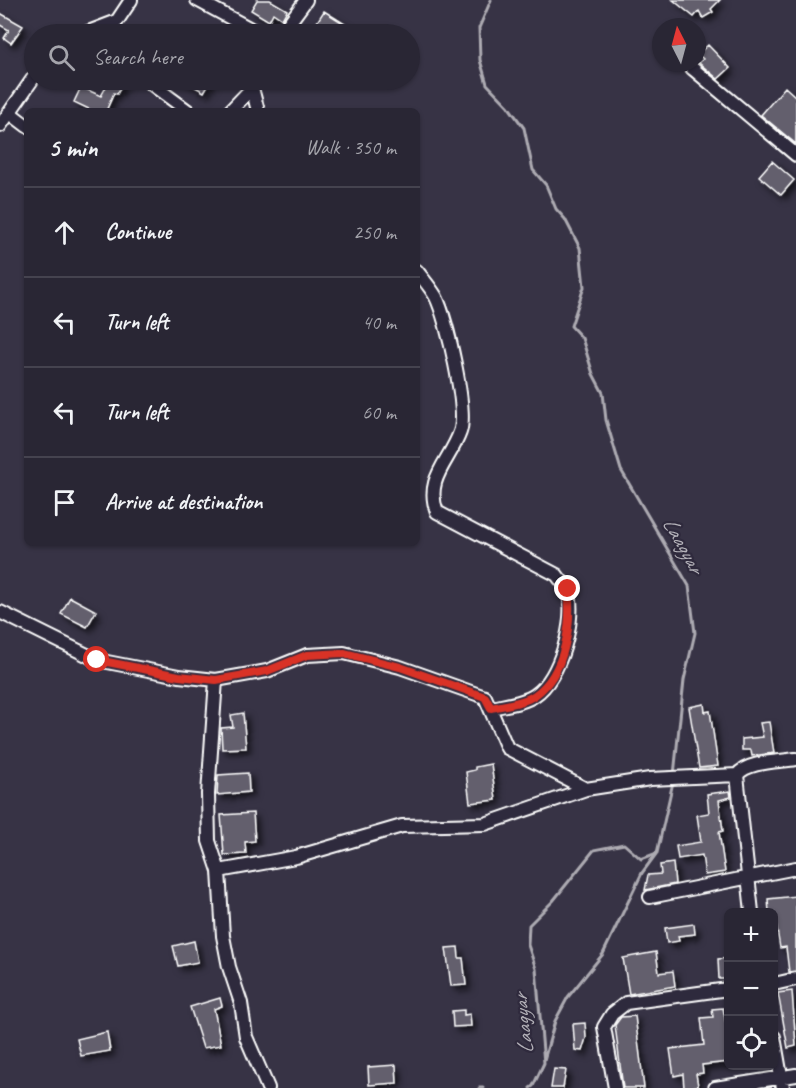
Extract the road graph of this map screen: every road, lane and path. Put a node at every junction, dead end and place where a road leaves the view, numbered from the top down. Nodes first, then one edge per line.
1 (131, 0) edge
2 (197, 0) edge
3 (306, 0) edge
4 (109, 24) edge
5 (241, 24) edge
6 (288, 24) edge
7 (697, 72) edge
8 (25, 90) edge
9 (160, 90) edge
10 (249, 90) edge
11 (255, 90) edge
12 (184, 108) edge
13 (233, 108) edge
14 (258, 108) edge
15 (10, 113) junction
16 (24, 124) edge
17 (0, 126) edge
18 (796, 155) edge
19 (420, 275) edge
20 (0, 612) edge
21 (216, 680) junction
22 (491, 708) junction
23 (796, 759) edge
24 (737, 774) junction
25 (586, 789) junction
26 (796, 868) edge
27 (219, 871) junction
28 (748, 878) junction
29 (650, 897) dead end
30 (752, 908) edge
31 (796, 979) edge
32 (778, 983) edge
33 (724, 990) edge
34 (778, 1060) edge
35 (796, 1075) edge
36 (782, 1082) edge
37 (268, 1088) edge
38 (615, 1088) edge
39 (715, 1088) edge

1 - 4 street
2 - 5 street
3 - 6 street
7 - 18 street
8 - 15 street
9 - 12 street
10 - 13 street
11 - 14 street
15 - 16 street
15 - 17 street
19 - 22 street
20 - 21 street
21 - 22 street
21 - 27 street
22 - 25 street
23 - 24 street
24 - 25 street
24 - 28 street
25 - 27 street
26 - 28 street
27 - 37 street
28 - 29 street
28 - 30 street
31 - 32 street
33 - 38 street
34 - 36 street
35 - 36 street
36 - 39 street

